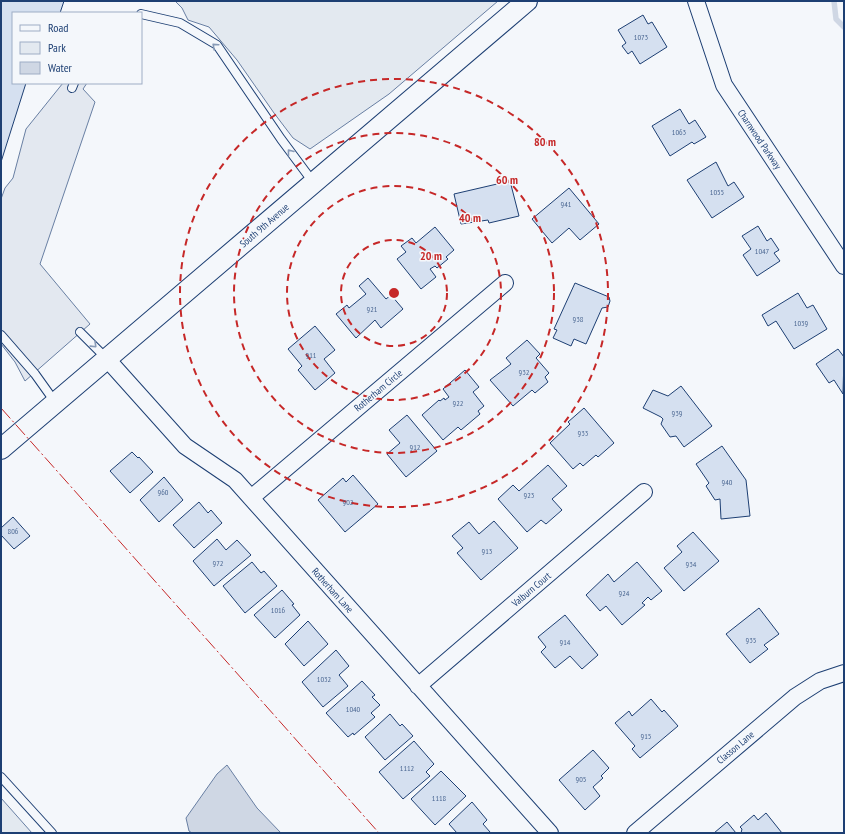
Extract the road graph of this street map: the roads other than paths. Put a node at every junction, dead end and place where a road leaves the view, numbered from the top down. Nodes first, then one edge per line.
1 (527, 1) edge
2 (696, 1) edge
3 (142, 14) edge
4 (314, 182) junction
5 (844, 266) edge
6 (505, 283) dead end
7 (80, 332) dead end
8 (1, 336) edge
9 (1, 345) edge
10 (11, 347) junction
11 (107, 359) junction
12 (55, 403) junction
13 (1, 449) edge
14 (644, 492) dead end
15 (252, 498) junction
16 (844, 673) edge
17 (418, 686) junction
18 (1, 777) edge
19 (52, 833) edge
20 (550, 833) edge
21 (635, 833) edge

1 - 4 street, South 9th Avenue
2 - 5 street, Charnwood Parkway
4 -> 3 lane
4 - 11 street, South 9th Avenue
6 - 15 street, Rotherham Circle
7 -> 11 lane
8 - 10 lane
9 - 10 lane
10 - 12 lane
11 - 12 street, South 9th Avenue
11 - 15 street, Rotherham Lane
12 - 13 street, South 9th Avenue
14 - 17 street, Valburn Court
15 - 17 street, Rotherham Lane
16 - 21 street, Classon Lane
17 - 20 street, Rotherham Lane
18 - 19 lane

